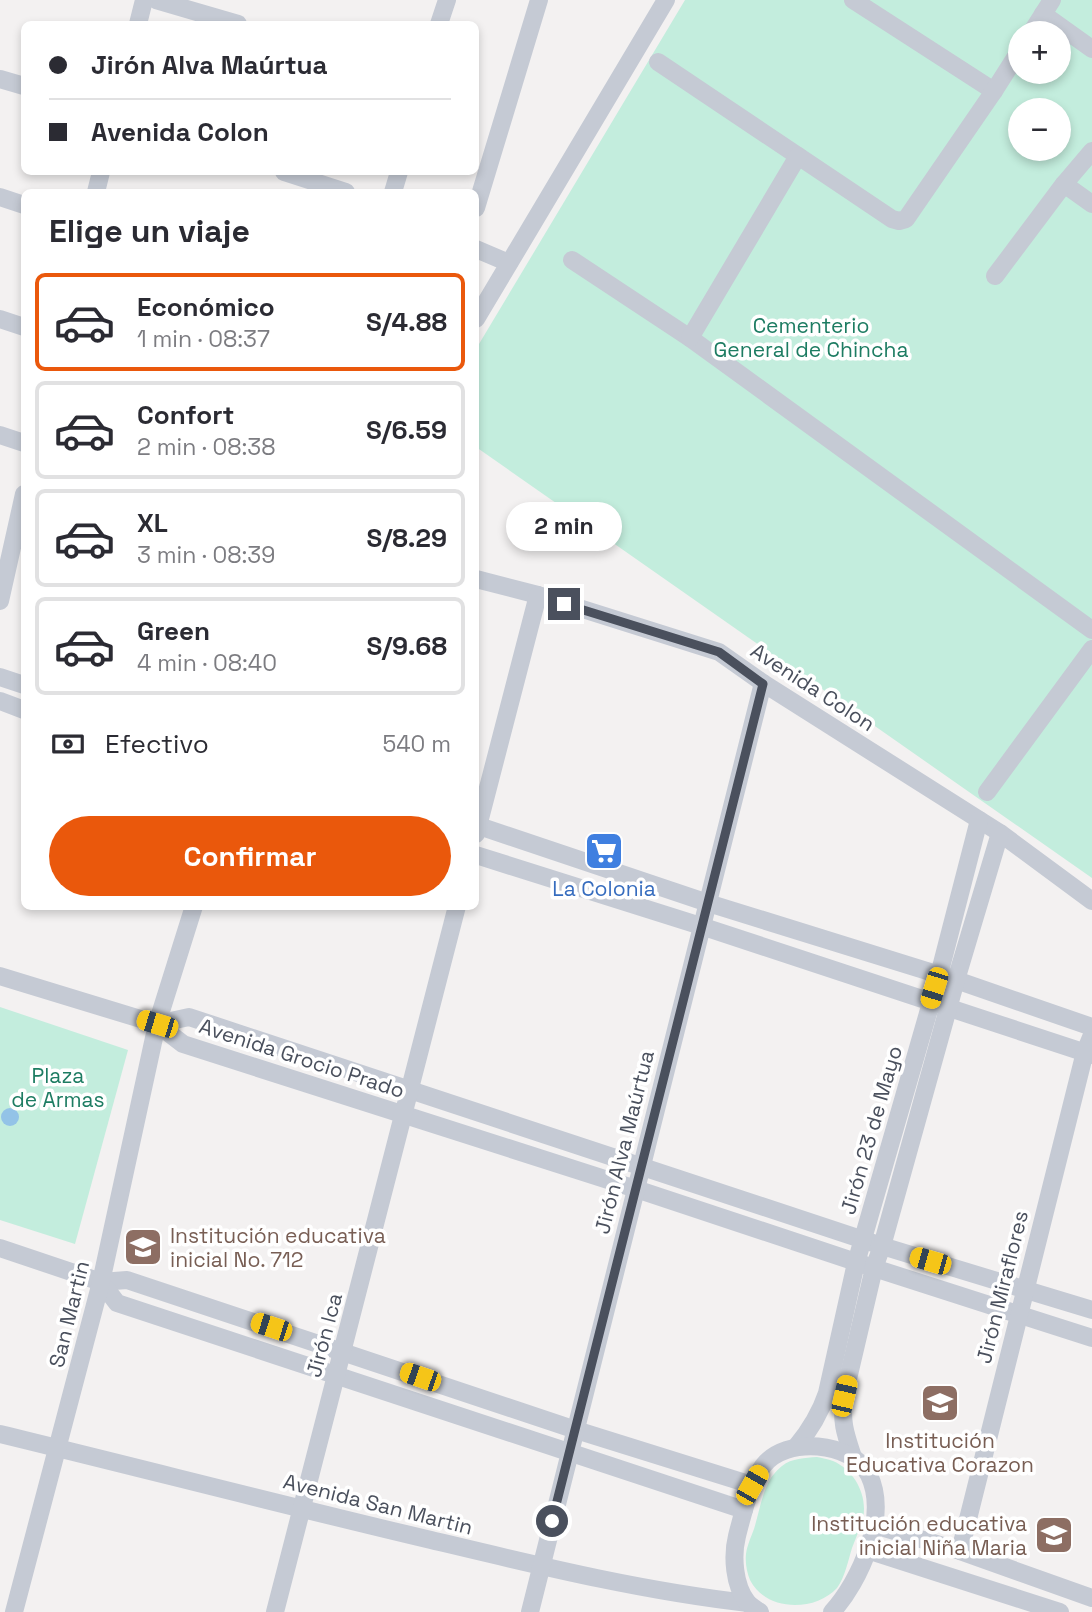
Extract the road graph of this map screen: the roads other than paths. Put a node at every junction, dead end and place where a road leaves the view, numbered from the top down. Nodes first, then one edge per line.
1 (144, 0) edge
2 (156, 0) edge
3 (447, 0) edge
4 (540, 0) edge
5 (853, 0) edge
6 (663, 1) edge
7 (1047, 7) edge
8 (139, 21) edge
9 (228, 21) edge
10 (440, 21) edge
11 (1092, 48) edge
12 (658, 62) dead end
13 (1008, 69) edge
14 (0, 79) edge
15 (21, 85) edge
16 (994, 91) junction
17 (1092, 151) edge
18 (798, 156) junction
19 (293, 175) edge
20 (1064, 184) junction
21 (337, 189) edge
22 (0, 197) edge
23 (479, 198) edge
24 (21, 204) edge
25 (1092, 204) edge
26 (479, 250) edge
27 (572, 260) dead end
28 (509, 263) junction
29 (995, 276) dead end
30 (479, 313) edge
31 (0, 319) edge
32 (21, 326) edge
33 (690, 338) junction
34 (0, 435) edge
35 (21, 442) edge
36 (21, 509) edge
37 (11, 560) edge
38 (479, 580) edge
39 (538, 595) junction
40 (0, 601) edge
41 (1092, 630) edge
42 (1092, 649) edge
43 (0, 677) edge
44 (21, 684) edge
45 (763, 684) junction
46 (0, 701) edge
47 (21, 709) edge
48 (987, 792) dead end
49 (979, 820) junction
50 (479, 821) edge
51 (479, 830) edge
52 (1000, 833) junction
53 (479, 856) edge
54 (1092, 901) edge
55 (708, 903) junction
56 (193, 910) edge
57 (456, 910) edge
58 (701, 926) junction
59 (0, 976) edge
60 (947, 977) junction
61 (939, 1004) junction
62 (157, 1024) junction
63 (1092, 1027) edge
64 (1092, 1035) edge
65 (1088, 1054) edge
66 (410, 1089) junction
67 (404, 1115) junction
68 (641, 1167) junction
69 (636, 1189) junction
70 (864, 1240) junction
71 (882, 1246) junction
72 (0, 1248) edge
73 (856, 1263) junction
74 (874, 1268) junction
75 (101, 1282) junction
76 (1025, 1289) junction
77 (1092, 1310) edge
78 (1019, 1315) junction
79 (1092, 1338) edge
80 (343, 1351) junction
81 (337, 1375) junction
82 (576, 1430) junction
83 (0, 1434) edge
84 (796, 1447) junction
85 (57, 1448) junction
86 (570, 1453) junction
87 (853, 1457) junction
88 (752, 1485) junction
89 (302, 1510) junction
90 (744, 1510) junction
91 (874, 1525) junction
92 (867, 1550) junction
93 (960, 1551) junction
94 (541, 1567) junction
95 (1092, 1598) edge
96 (754, 1607) edge
97 (13, 1612) edge
98 (275, 1612) edge
99 (530, 1612) edge
100 (832, 1612) edge
101 (1060, 1612) edge

1 - 8 street
2 - 9 street
3 - 10 street
4 - 23 street
5 - 16 street
6 - 28 street
7 - 11 street
12 - 18 street
13 - 16 street
14 - 15 street
16 - 18 street
17 - 20 street
18 - 33 street
19 - 21 street
20 - 25 street
20 - 29 street
22 - 24 street
26 - 28 street
27 - 33 street
28 - 30 street
31 - 32 street
33 - 41 street
34 - 35 street
36 - 37 street
37 - 40 street
38 - 39 street, Avenida Colon
39 - 45 street, Avenida Colon
39 - 50 street
42 - 48 street
43 - 44 street
45 - 49 street, Avenida Colon
45 - 55 street, Jirón Alva Maúrtua
46 - 47 street
49 - 52 street, Avenida Colon
49 - 60 street, Jirón 23 de Mayo
51 - 55 street
52 - 54 street, Avenida Colon
52 - 60 street, Jirón 23 de Mayo
53 - 58 street
55 - 58 street, Jirón Alva Maúrtua
55 - 60 street
56 - 62 street, San Martin
57 - 66 street, Jirón Ica
58 - 61 street
58 - 68 street, Jirón Alva Maúrtua
59 - 62 street
60 - 61 street, Jirón 23 de Mayo
60 - 63 street
61 - 65 street
61 - 70 street, Jirón 23 de Mayo
61 - 71 street, Jirón 23 de Mayo
62 - 66 street, Avenida Grocio Prado
62 - 67 street, Avenida Grocio Prado
62 - 75 street, San Martin
64 - 65 street, Jirón Miraflores
65 - 76 street, Jirón Miraflores
66 - 67 street, Jirón Ica
66 - 68 street, Avenida Grocio Prado
67 - 69 street, Avenida Grocio Prado
67 - 80 street, Jirón Ica
68 - 69 street, Jirón Alva Maúrtua
68 - 70 street, Avenida Grocio Prado
69 - 73 street, Avenida Grocio Prado
69 - 82 street, Jirón Alva Maúrtua
70 - 71 street, Avenida Grocio Prado
70 - 73 street, Jirón 23 de Mayo
71 - 74 street, Jirón 23 de Mayo
71 - 76 street, Avenida Grocio Prado
72 - 75 street
73 - 74 street, Avenida Grocio Prado
73 - 84 street, Jirón 23 de Mayo
74 - 78 street, Avenida Grocio Prado
74 - 87 street, Jirón 23 de Mayo
75 - 80 street
75 - 81 street
75 - 85 street, San Martin
76 - 77 street, Avenida Grocio Prado
76 - 78 street, Jirón Miraflores
78 - 79 street, Avenida Grocio Prado
78 - 93 street, Jirón Miraflores
80 - 81 street, Jirón Ica
80 - 82 street
81 - 86 street
81 - 89 street, Jirón Ica
82 - 86 street, Jirón Alva Maúrtua
82 - 88 street
83 - 85 street, Avenida San Martin
84 - 87 street
84 - 88 street
85 - 89 street, Avenida San Martin
85 - 97 street, San Martin
86 - 90 street
86 - 94 street, Jirón Alva Maúrtua
87 - 91 street, Jirón 23 de Mayo
88 - 90 street
89 - 94 street, Avenida San Martin
89 - 98 street, Jirón Ica
90 - 96 street
91 - 92 street, Jirón 23 de Mayo
91 - 93 street
92 - 100 street, Jirón 23 de Mayo
92 - 101 street
93 - 95 street
94 - 96 street, Avenida San Martin
94 - 99 street, Jirón Alva Maúrtua

